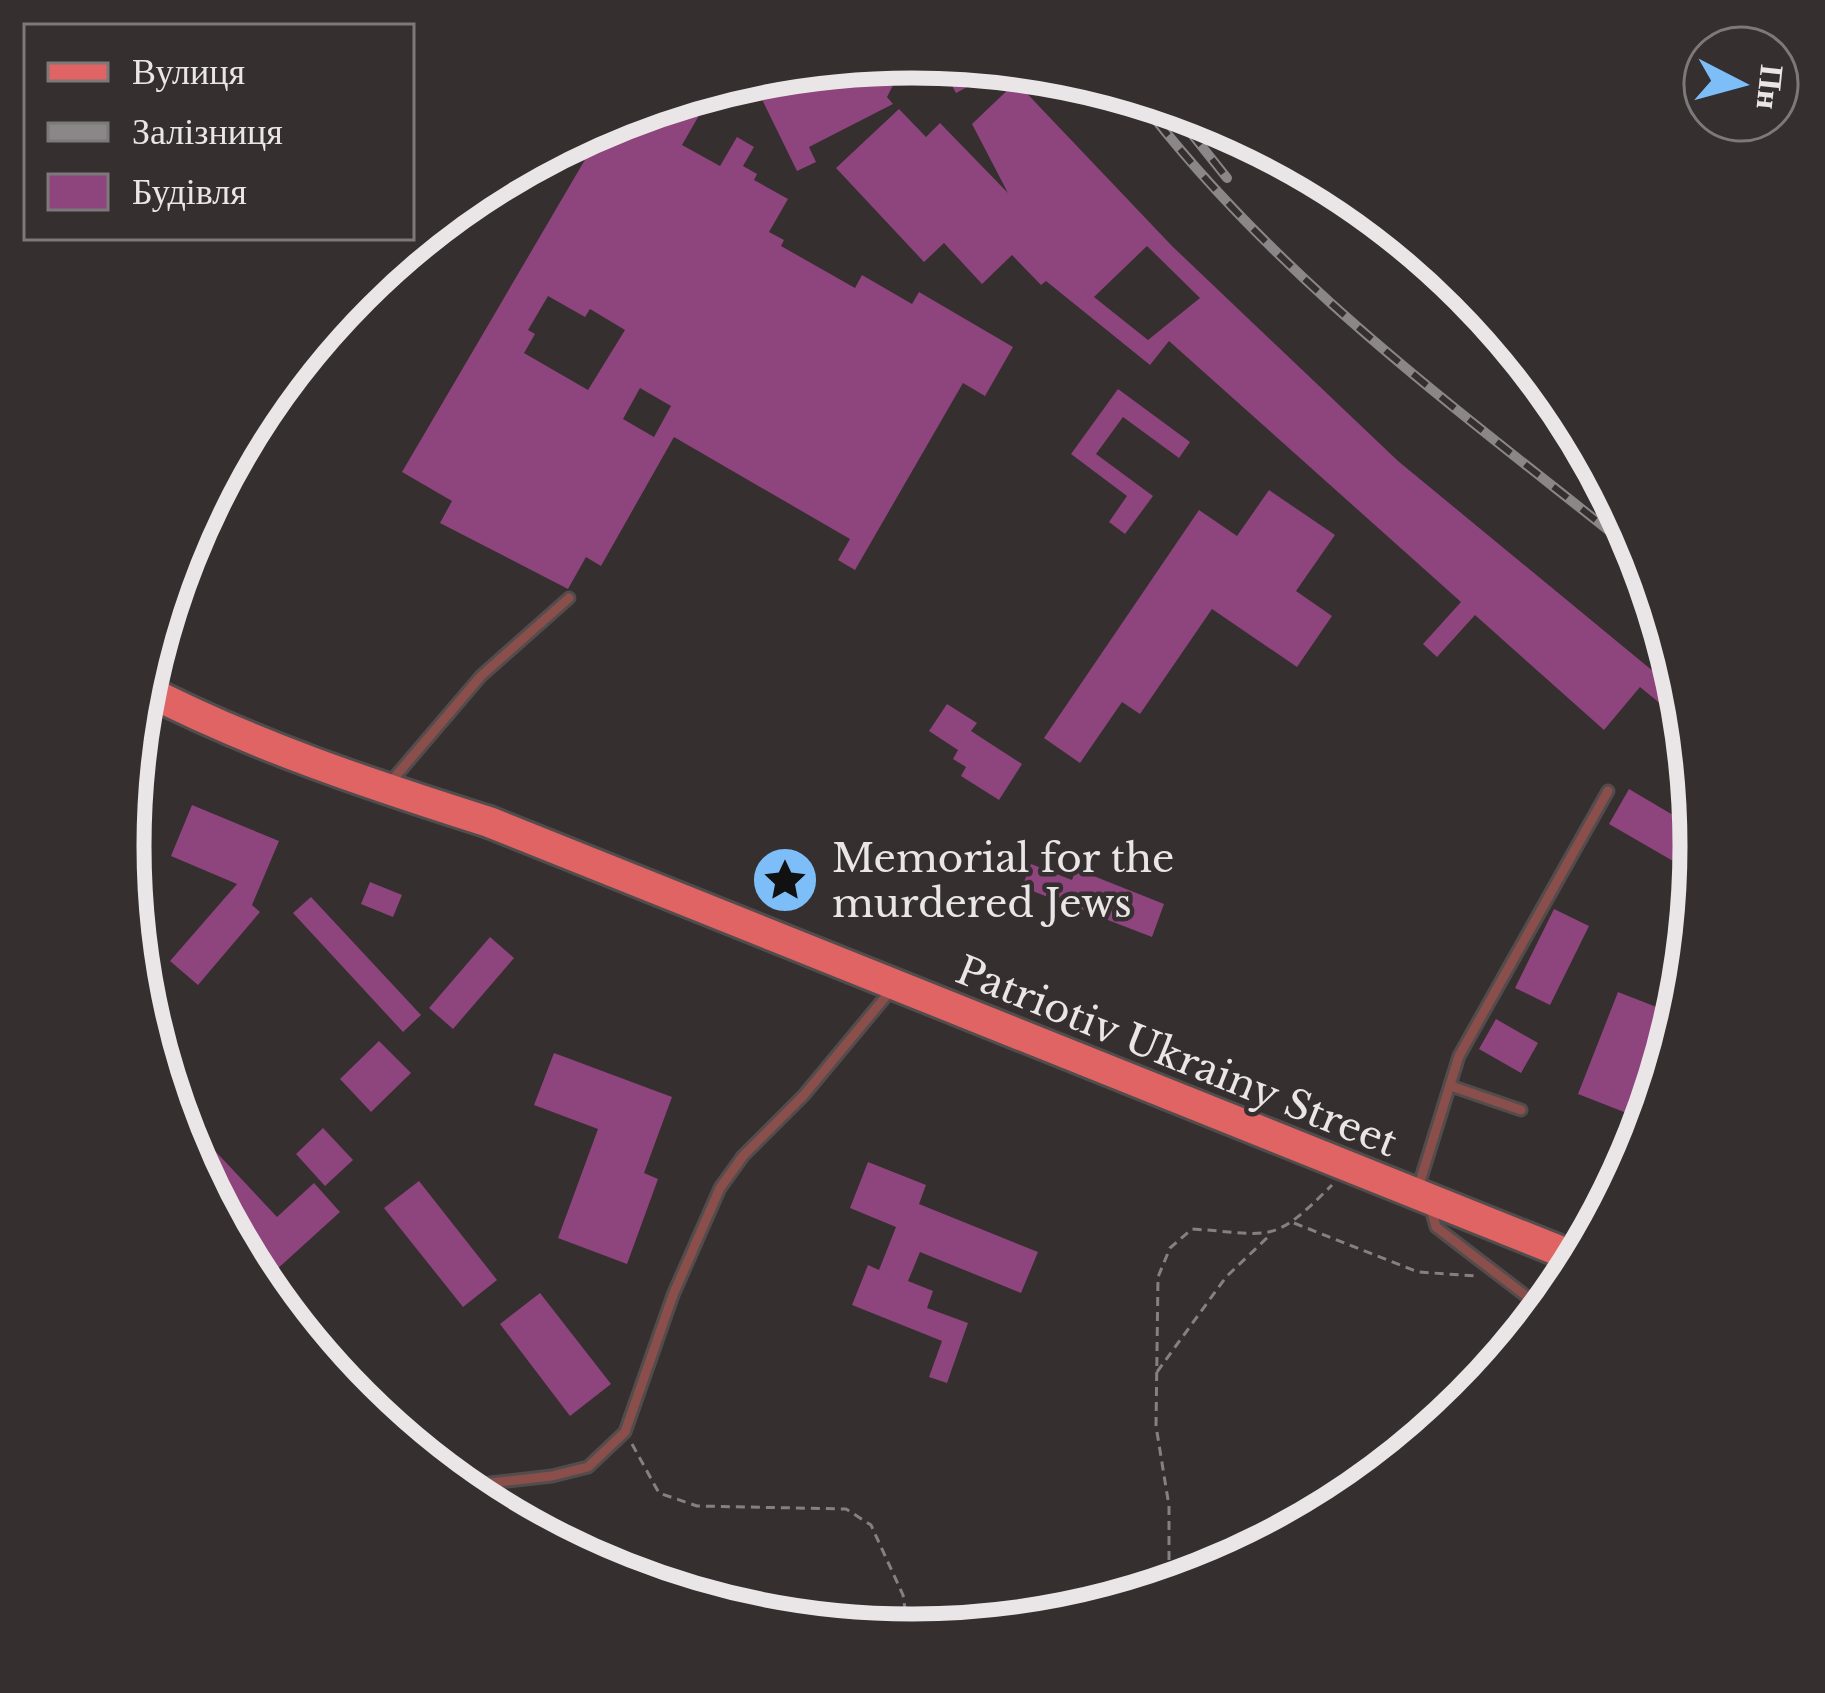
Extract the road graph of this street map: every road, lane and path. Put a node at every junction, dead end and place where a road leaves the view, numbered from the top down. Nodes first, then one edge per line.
1 (568, 598) dead end
2 (159, 697) edge
3 (384, 789) junction
4 (1608, 791) dead end
5 (895, 985) junction
6 (1451, 1086) junction
7 (1521, 1110) dead end
8 (1350, 1167) junction
9 (1422, 1196) junction
10 (1294, 1223) junction
11 (1270, 1235) junction
12 (1564, 1253) edge
13 (1497, 1274) junction
14 (1531, 1301) edge
15 (1156, 1373) junction
16 (626, 1432) junction
17 (484, 1484) edge
18 (1169, 1571) edge
19 (906, 1615) edge

1 - 3 lane
2 - 3 main road, Patriotiv Ukrainy Street
3 - 5 main road, Patriotiv Ukrainy Street
4 - 6 lane
5 - 8 main road, Patriotiv Ukrainy Street
5 - 16 lane
6 - 7 lane
6 - 9 lane
8 - 9 main road, Patriotiv Ukrainy Street
8 - 10 path
9 - 12 main road, Patriotiv Ukrainy Street
9 - 13 lane
10 - 11 path
10 - 13 path
11 - 15 path
11 - 15 path
13 - 14 lane
15 - 18 path
16 - 17 lane
16 - 19 path

